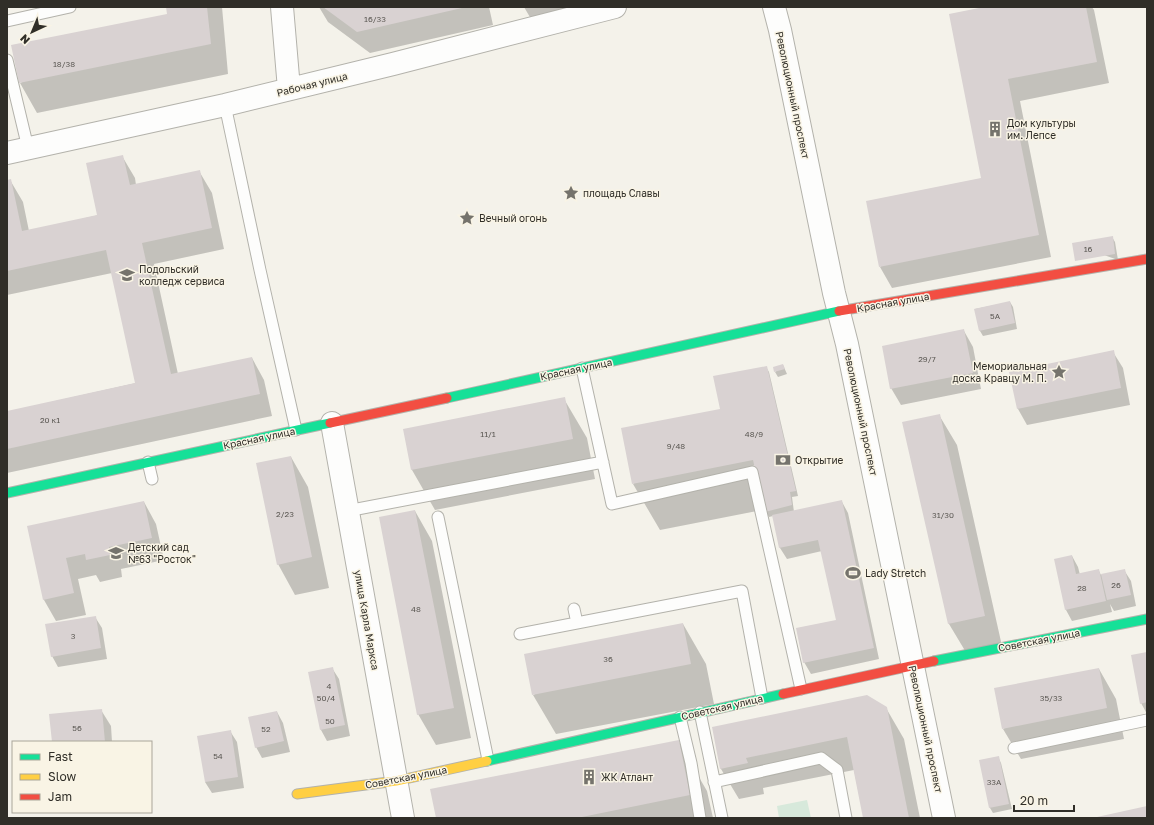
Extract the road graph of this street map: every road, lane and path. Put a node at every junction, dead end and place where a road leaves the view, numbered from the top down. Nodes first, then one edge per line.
1 (70, 7) edge
2 (282, 7) edge
3 (615, 7) edge
4 (774, 7) edge
5 (7, 21) edge
6 (7, 60) edge
7 (289, 90) junction
8 (225, 105) junction
9 (28, 148) junction
10 (7, 153) edge
11 (1147, 259) edge
12 (839, 311) junction
13 (582, 368) junction
14 (332, 423) junction
15 (296, 430) junction
16 (148, 462) junction
17 (603, 462) junction
18 (152, 479) dead end
19 (7, 493) edge
20 (348, 511) junction
21 (438, 517) dead end
22 (574, 609) dead end
23 (1147, 619) edge
24 (577, 623) junction
25 (520, 634) dead end
26 (913, 665) junction
27 (801, 689) junction
28 (762, 698) junction
29 (700, 712) junction
30 (680, 717) junction
31 (1147, 720) edge
32 (1014, 748) dead end
33 (488, 760) junction
34 (396, 781) junction
35 (714, 782) junction
36 (297, 794) dead end
37 (403, 818) edge
38 (700, 818) edge
39 (722, 818) edge
40 (846, 818) edge
41 (944, 818) edge

1 - 5 lane
2 - 7 street
3 - 7 street, Рабочая улица
4 - 12 street, Революционный проспект
6 - 9 lane
7 - 8 street, Рабочая улица
8 - 9 street, Рабочая улица
8 - 15 lane
9 - 10 street, Рабочая улица
11 - 12 street, Красная улица
12 - 13 street, Красная улица
12 - 26 street, Революционный проспект
13 - 14 street, Красная улица
13 - 17 lane
14 - 15 street, Красная улица
14 - 20 street, улица Карла Маркса
15 - 16 street, Красная улица
16 - 18 lane
16 - 19 street, Красная улица
17 - 20 lane
17 - 27 lane
20 - 34 street, улица Карла Маркса
21 - 33 lane
22 - 24 lane
23 - 26 street, Советская улица
24 - 25 lane
24 - 28 lane
26 - 27 street, Советская улица
26 - 41 street, Революционный проспект
27 - 28 street, Советская улица
28 - 29 street, Советская улица
29 - 30 street, Советская улица
29 - 35 lane
30 - 33 street, Советская улица
30 - 38 lane
31 - 32 lane
33 - 34 street, Советская улица
34 - 36 street, Советская улица
34 - 37 street, улица Карла Маркса
35 - 39 lane
35 - 40 lane

